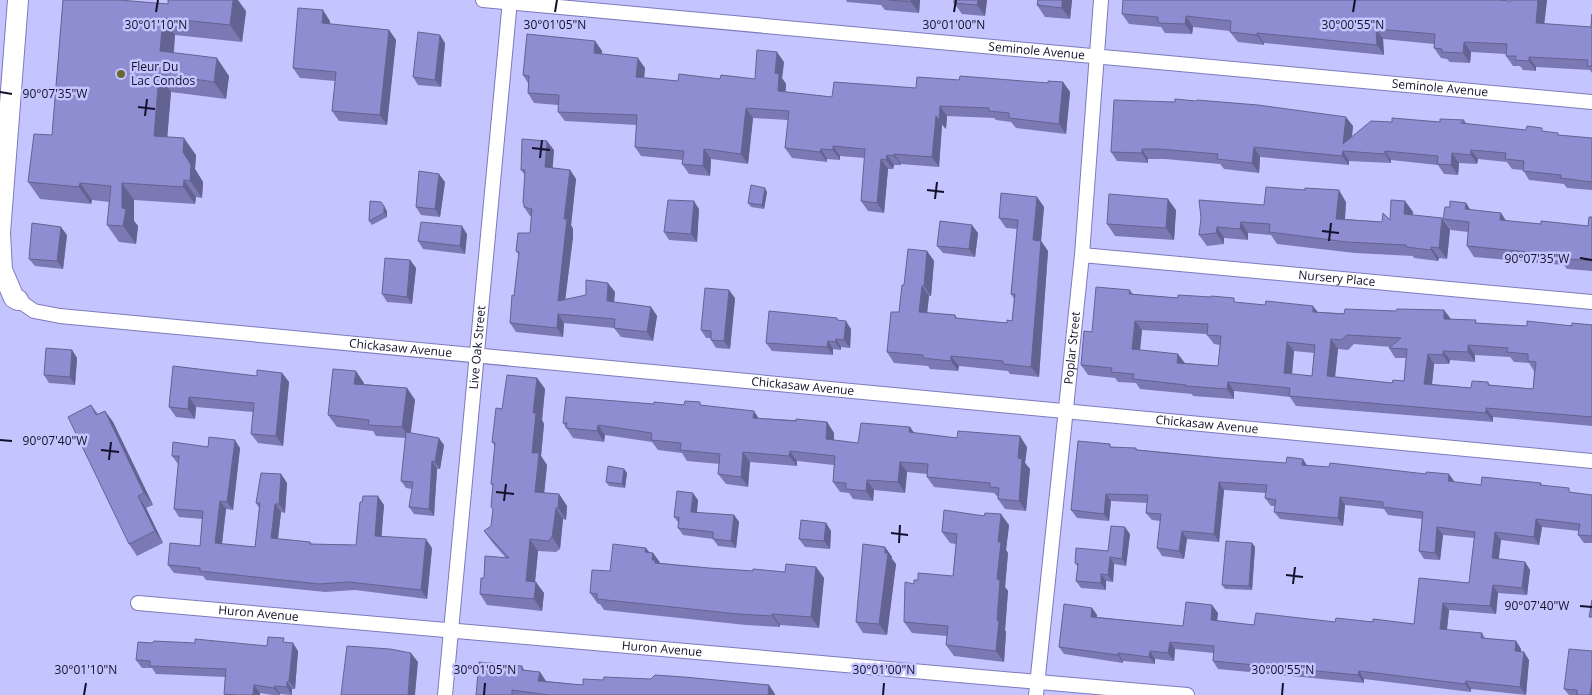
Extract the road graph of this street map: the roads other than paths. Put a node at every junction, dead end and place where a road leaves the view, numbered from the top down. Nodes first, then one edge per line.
1 (18, 0) edge
2 (483, 0) edge
3 (1101, 0) edge
4 (510, 1) edge
5 (1097, 57) junction
6 (1592, 102) edge
7 (1082, 255) junction
8 (18, 300) joint
9 (1592, 302) edge
10 (477, 356) junction
11 (1065, 412) junction
12 (1592, 461) edge
13 (138, 603) dead end
14 (451, 630) junction
15 (1036, 688) edge
16 (445, 695) edge
17 (1187, 695) edge

1 - 8 street
2 - 4 street, Seminole Avenue
3 - 5 street, Poplar Street
4 - 5 street, Seminole Avenue
4 - 10 street, Live Oak Street
5 - 6 street, Seminole Avenue
5 - 7 street, Poplar Street
7 - 9 street, Nursery Place
7 - 11 street, Poplar Street
8 - 10 street, Chickasaw Avenue
10 - 11 street, Chickasaw Avenue
10 - 14 street, Live Oak Street
11 - 12 street, Chickasaw Avenue
11 - 15 street, Poplar Street
13 - 14 street, Huron Avenue
14 - 15 street, Huron Avenue
14 - 16 street, Live Oak Street
15 - 17 street, Huron Avenue

